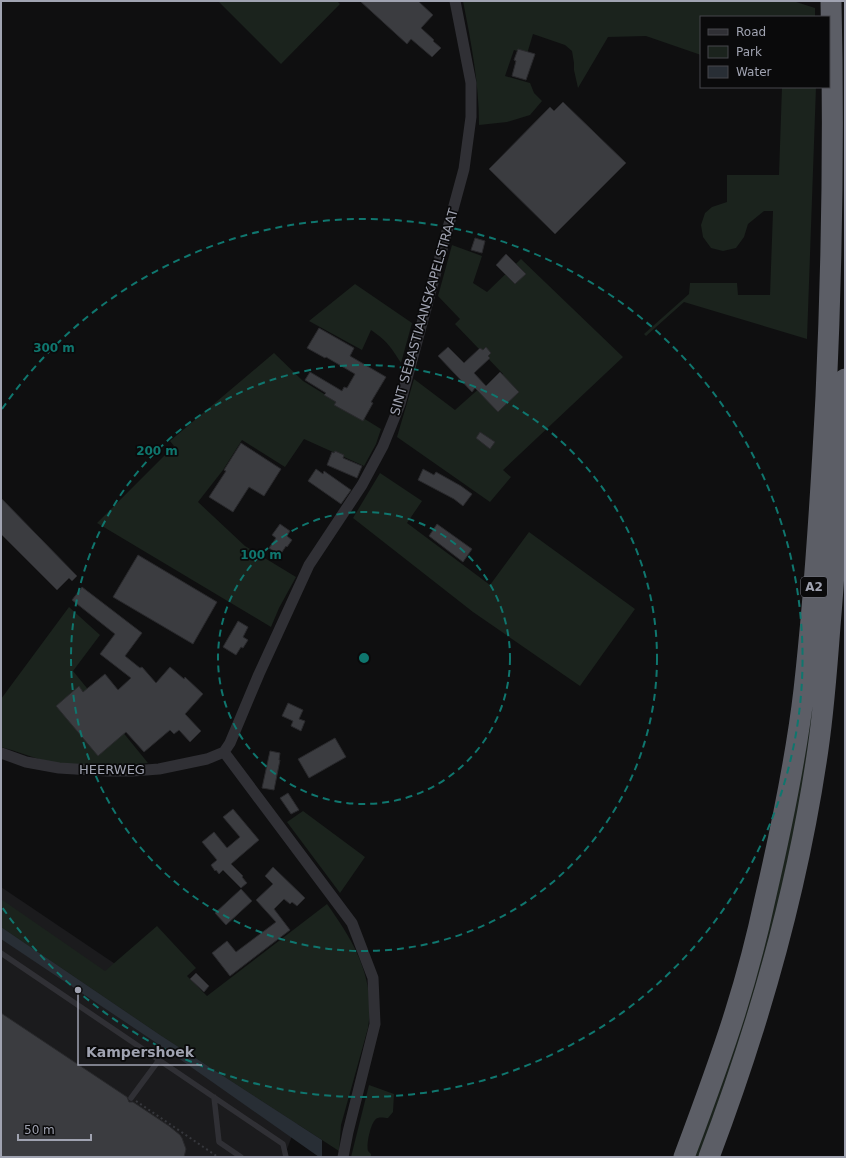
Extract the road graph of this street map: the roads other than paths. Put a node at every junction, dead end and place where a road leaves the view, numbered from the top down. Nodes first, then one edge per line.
1 (455, 1) edge
2 (831, 1) edge
3 (845, 379) edge
4 (224, 752) junction
5 (1, 753) edge
6 (1, 953) edge
7 (159, 1060) junction
8 (214, 1097) junction
9 (131, 1098) road end
10 (241, 1157) edge
11 (286, 1157) edge
12 (343, 1157) edge
13 (684, 1157) edge
14 (709, 1157) edge

1 - 4 street, SINT SEBASTIAANSKAPELSTRAAT
2 - 13 highway, A2
3 - 14 highway, A2
4 - 5 street, HEERWEG
4 - 12 street
6 - 7 lane
7 - 8 lane
7 - 9 lane
8 - 10 lane
8 - 11 lane

